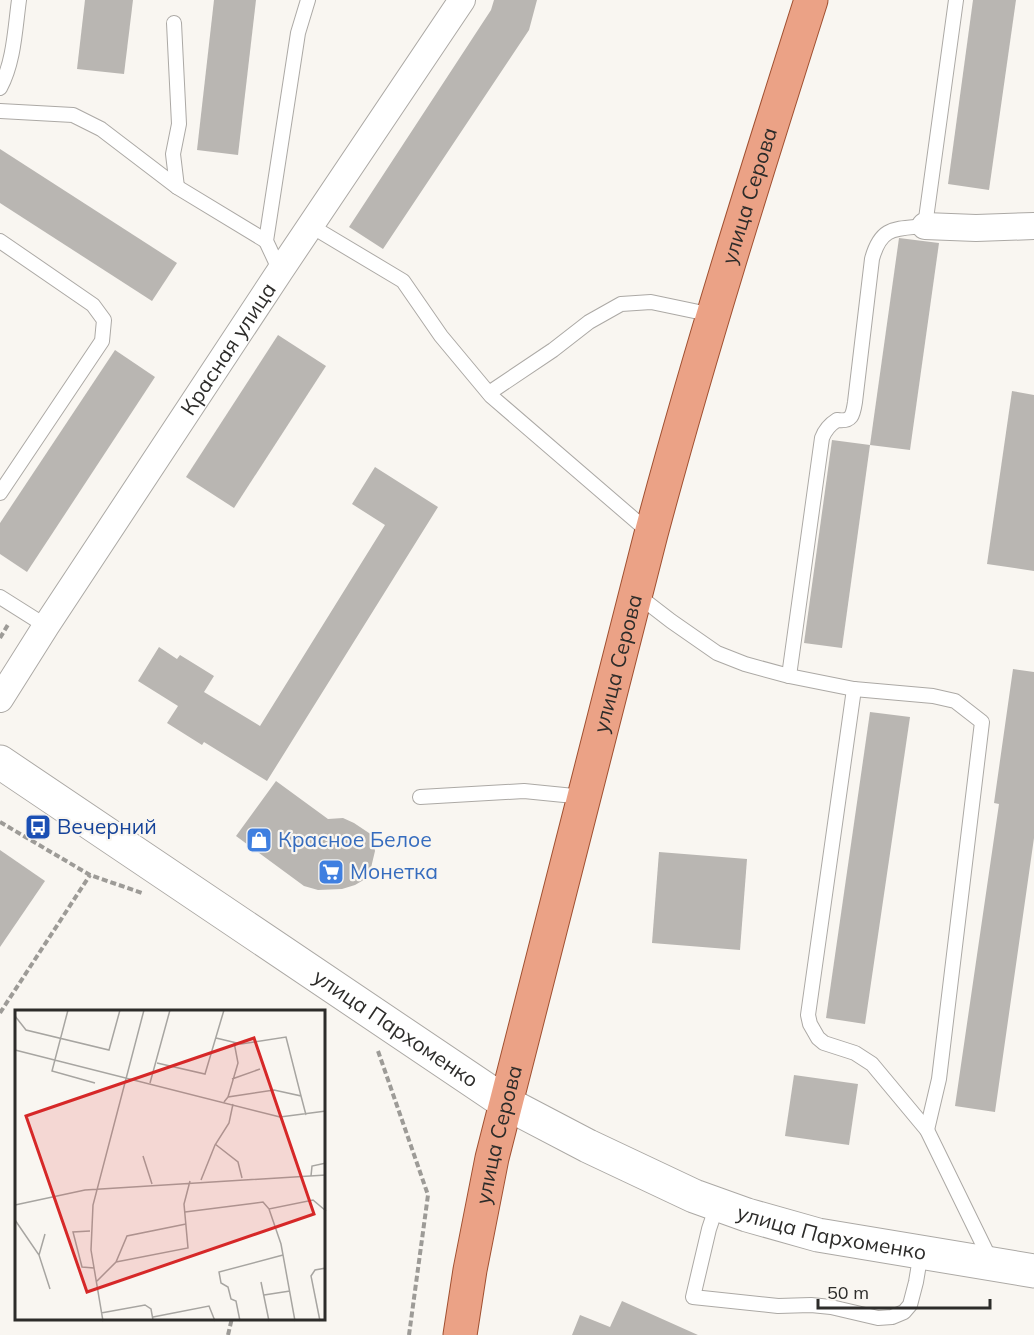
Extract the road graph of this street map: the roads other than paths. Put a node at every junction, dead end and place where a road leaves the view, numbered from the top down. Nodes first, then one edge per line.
1 (19, 0) edge
2 (308, 0) edge
3 (462, 0) edge
4 (811, 0) edge
5 (956, 0) edge
6 (174, 23) dead end
7 (0, 88) edge
8 (0, 111) edge
9 (177, 187) junction
10 (311, 226) junction
11 (925, 226) junction
12 (1034, 226) edge
13 (0, 241) edge
14 (266, 241) junction
15 (280, 271) junction
16 (712, 315) junction
17 (489, 393) junction
18 (0, 493) edge
19 (651, 534) junction
20 (636, 594) junction
21 (0, 597) edge
22 (46, 626) junction
23 (789, 676) junction
24 (854, 689) junction
25 (0, 699) edge
26 (0, 762) edge
27 (420, 796) dead end
28 (584, 797) junction
29 (506, 1103) junction
30 (927, 1130) junction
31 (717, 1205) junction
32 (921, 1251) junction
33 (992, 1263) junction
34 (1034, 1271) edge
35 (460, 1335) edge

1 - 7 lane
2 - 14 lane
3 - 10 street, Красная улица
4 - 16 main road, улица Серова
5 - 11 lane
6 - 9 lane
8 - 9 lane
9 - 14 lane
10 - 15 street, Красная улица
10 - 17 lane
11 - 12 street
11 - 23 lane
13 - 18 lane
14 - 15 lane
15 - 22 street, Красная улица
16 - 17 lane
16 - 19 main road, улица Серова
17 - 19 lane
19 - 20 main road, улица Серова
20 - 23 lane
20 - 28 main road, улица Серова
21 - 22 lane
22 - 25 street, Красная улица
23 - 24 lane
24 - 30 lane
24 - 30 lane
26 - 29 main road, улица Пархоменко
27 - 28 lane
28 - 29 main road, улица Серова
29 - 31 main road, улица Пархоменко
29 - 35 main road, улица Серова
30 - 33 lane
31 - 32 main road, улица Пархоменко
31 - 32 lane
32 - 33 main road, улица Пархоменко
33 - 34 main road, улица Пархоменко

